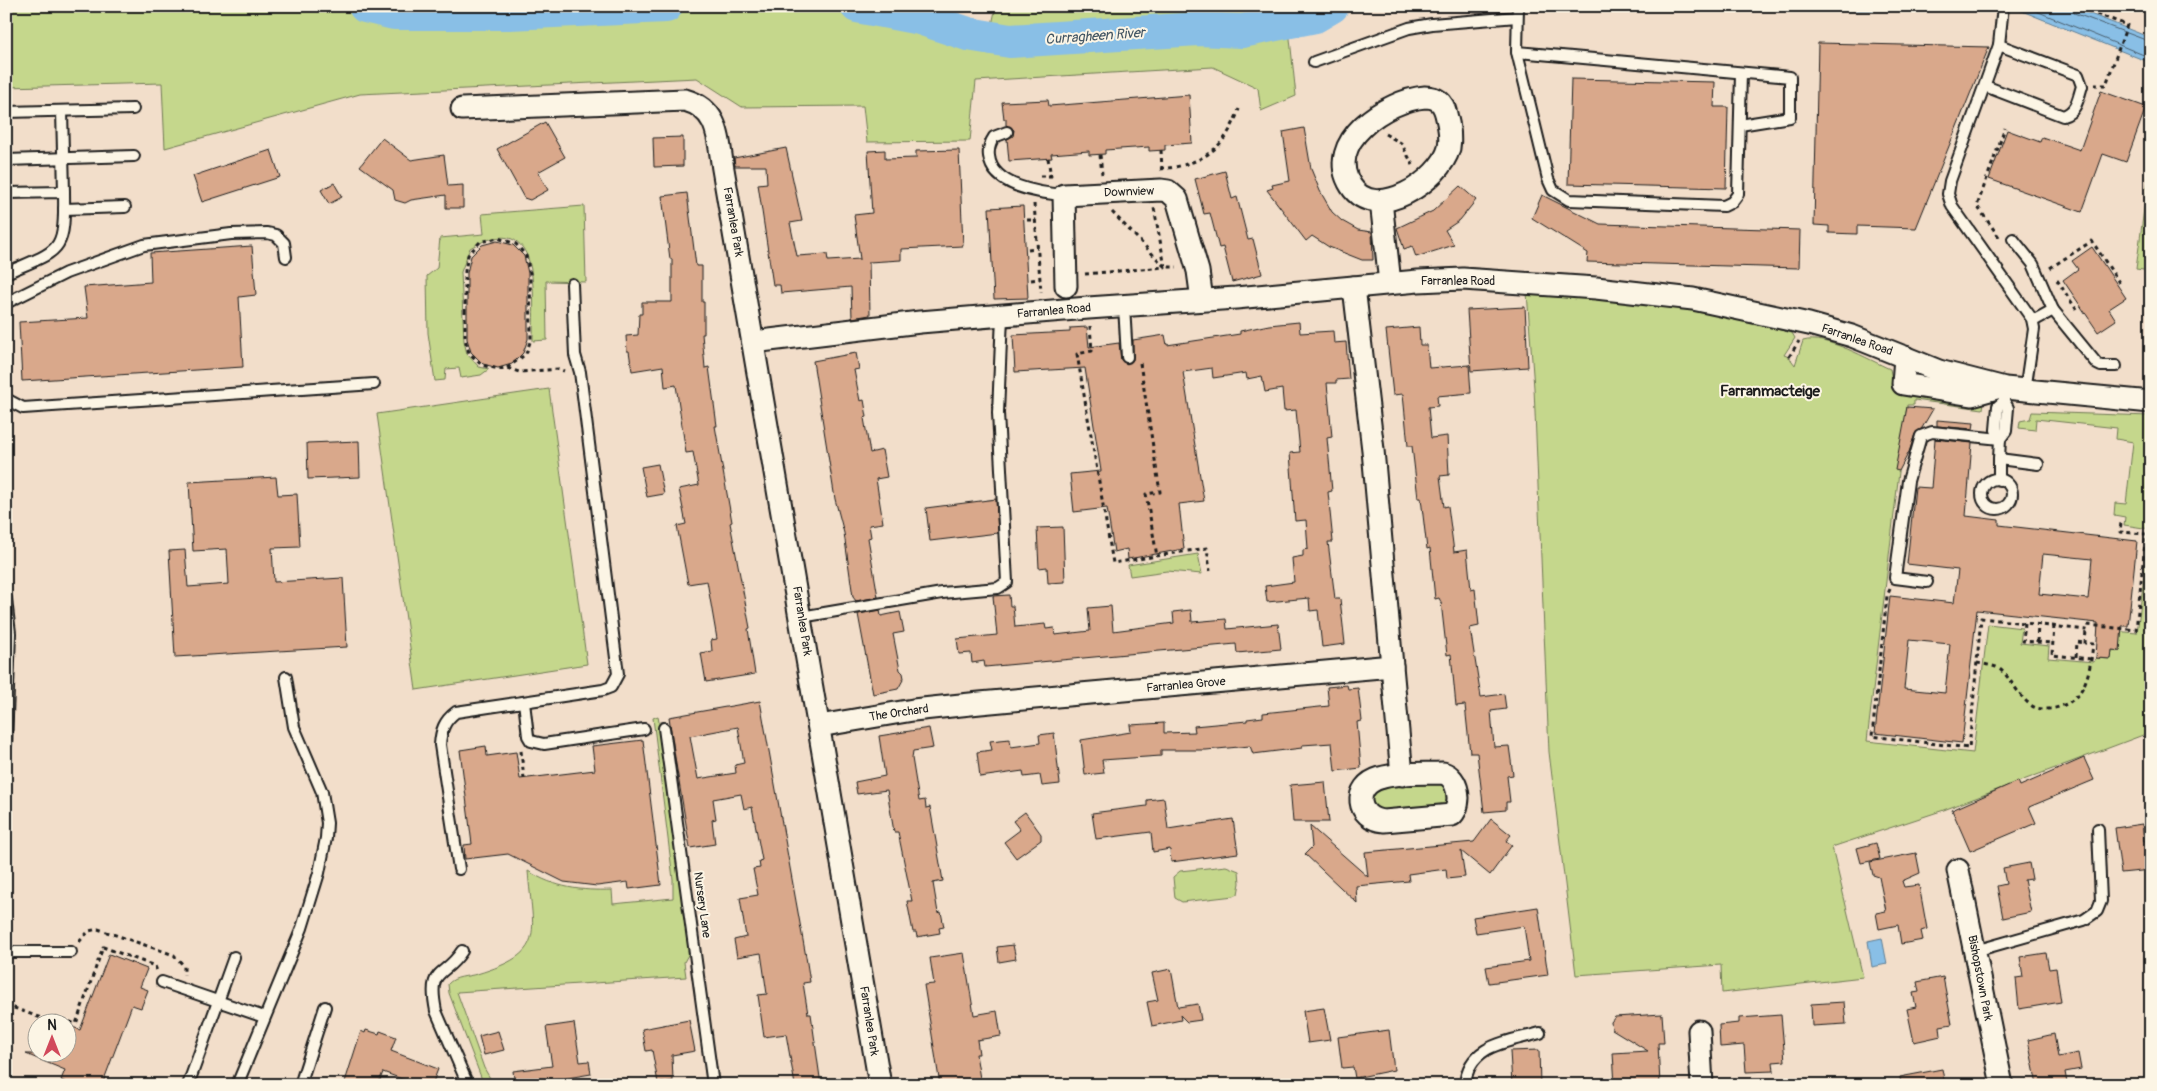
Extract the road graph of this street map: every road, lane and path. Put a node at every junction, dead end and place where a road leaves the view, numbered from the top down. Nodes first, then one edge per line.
1 (2003, 6) edge
2 (2074, 6) edge
3 (1517, 12) edge
4 (1999, 45) junction
5 (1517, 52) junction
6 (1314, 62) dead end
7 (1742, 73) junction
8 (1985, 86) junction
9 (2082, 86) junction
10 (133, 109) dead end
11 (462, 109) dead end
12 (1239, 109) dead end
13 (62, 111) junction
14 (6, 112) edge
15 (1373, 120) junction
16 (1740, 126) junction
17 (1007, 132) dead end
18 (134, 156) dead end
19 (1048, 158) dead end
20 (63, 159) junction
21 (6, 160) edge
22 (1154, 169) dead end
23 (1110, 172) dead end
24 (1093, 173) dead end
25 (1035, 176) dead end
26 (1050, 176) junction
27 (1422, 184) junction
28 (1058, 188) junction
29 (1161, 190) junction
30 (64, 192) junction
31 (6, 193) edge
32 (1104, 193) junction
33 (1027, 200) dead end
34 (1381, 201) junction
35 (125, 207) dead end
36 (64, 209) junction
37 (1027, 220) dead end
38 (1036, 220) junction
39 (2013, 239) dead end
40 (1038, 248) junction
41 (1028, 249) dead end
42 (286, 257) dead end
43 (1196, 266) junction
44 (1166, 267) junction
45 (2050, 269) dead end
46 (6, 273) edge
47 (1040, 278) junction
48 (1031, 280) dead end
49 (1066, 281) joint
50 (1390, 283) junction
51 (572, 284) dead end
52 (2120, 284) dead end
53 (1354, 287) junction
54 (1041, 294) dead end
55 (1202, 300) junction
56 (6, 303) edge
57 (1124, 306) junction
58 (2053, 310) junction
59 (1002, 316) junction
60 (2033, 321) junction
61 (1081, 325) dead end
62 (753, 342) junction
63 (1138, 354) dead end
64 (1127, 356) dead end
65 (2116, 366) dead end
66 (507, 368) junction
67 (568, 375) dead end
68 (374, 384) dead end
69 (2008, 392) junction
70 (6, 399) edge
71 (2151, 402) edge
72 (2000, 439) junction
73 (2000, 459) junction
74 (2038, 464) dead end
75 (1999, 480) dead end
76 (2121, 522) dead end
77 (1157, 556) junction
78 (1210, 571) dead end
79 (1895, 578) junction
80 (1927, 582) dead end
81 (6, 599) edge
82 (801, 617) junction
83 (2025, 623) junction
84 (2038, 625) junction
85 (2054, 626) junction
86 (2086, 630) junction
87 (2037, 642) junction
88 (2085, 643) junction
89 (2053, 644) junction
90 (2076, 657) junction
91 (2091, 659) junction
92 (1977, 663) junction
93 (1392, 666) junction
94 (286, 677) dead end
95 (524, 702) junction
96 (980, 703) joint
97 (819, 726) junction
98 (664, 728) dead end
99 (644, 729) dead end
100 (6, 744) edge
101 (521, 748) dead end
102 (1402, 775) dead end
103 (524, 779) dead end
104 (2098, 829) dead end
105 (459, 869) dead end
106 (1958, 870) dead end
107 (462, 951) dead end
108 (1975, 951) junction
109 (6, 952) edge
110 (71, 952) joint
111 (234, 957) dead end
112 (162, 982) joint
113 (180, 988) junction
114 (218, 1000) junction
115 (6, 1005) edge
116 (325, 1007) dead end
117 (264, 1017) junction
118 (1699, 1031) dead end
119 (1540, 1033) dead end
120 (188, 1085) edge
121 (237, 1085) edge
122 (300, 1085) edge
123 (468, 1085) edge
124 (713, 1085) edge
125 (880, 1085) edge
126 (1464, 1085) edge
127 (1702, 1085) edge
128 (2002, 1085) edge

1 - 4 lane
2 - 9 path
3 - 5 lane
3 - 6 lane
4 - 8 lane
4 - 9 lane
5 - 7 lane
5 - 16 lane
7 - 16 lane
7 - 16 lane
8 - 9 lane
8 - 60 lane
10 - 13 lane
11 - 62 street, Farranlea Park
12 - 22 path
13 - 14 lane
13 - 20 lane
15 - 27 path
15 - 27 street
15 - 34 street
17 - 28 lane
18 - 20 lane
19 - 26 path
20 - 21 lane
20 - 30 lane
23 - 24 path
25 - 26 path
26 - 28 path
26 - 28 path
27 - 34 street
28 - 32 street, Downview
28 - 49 street
29 - 32 street, Downview
29 - 43 street, Downview
29 - 44 path
30 - 31 lane
30 - 36 lane
32 - 44 path
33 - 38 path
34 - 50 street
35 - 36 lane
36 - 46 lane
37 - 38 path
38 - 40 path
39 - 58 lane
40 - 41 path
40 - 47 path
42 - 56 lane
43 - 44 path
43 - 55 street, Downview
44 - 49 path
45 - 52 path
47 - 48 path
47 - 54 path
50 - 53 street, Farranlea Road
50 - 69 street, Farranlea Road
51 - 95 lane
53 - 55 street, Farranlea Road
53 - 93 street
55 - 57 street, Farranlea Road
57 - 59 street, Farranlea Road
57 - 64 lane
58 - 60 lane
58 - 65 lane
59 - 62 street, Farranlea Road
59 - 82 lane
60 - 69 lane
61 - 77 path
62 - 82 street, Farranlea Park
63 - 77 path
66 - 66 path
66 - 67 path
68 - 70 lane
69 - 71 street, Farranlea Road
69 - 72 lane
72 - 73 lane
72 - 79 lane
73 - 74 lane
73 - 75 lane
76 - 86 path
77 - 78 path
79 - 80 lane
79 - 92 path
81 - 100 lane
82 - 97 street, Farranlea Park
83 - 84 path
83 - 87 path
83 - 92 path
84 - 85 path
84 - 87 path
85 - 86 path
85 - 89 path
86 - 88 path
87 - 89 path
88 - 90 path
88 - 91 path
89 - 90 path
90 - 91 path
91 - 92 path
93 - 96 street, Farranlea Grove
93 - 102 street
94 - 117 lane
95 - 99 lane
95 - 105 lane
96 - 97 street, The Orchard
97 - 125 street, Farranlea Park
98 - 124 lane, Nursery Lane
101 - 103 path
104 - 108 lane
106 - 108 street, Bishopstown Park
107 - 123 lane
108 - 128 street, Bishopstown Park
109 - 110 lane
110 - 113 path
111 - 114 lane
112 - 113 lane
112 - 115 path
113 - 114 lane
114 - 117 lane
114 - 120 lane
116 - 122 lane
117 - 121 lane
118 - 127 street
119 - 126 lane

